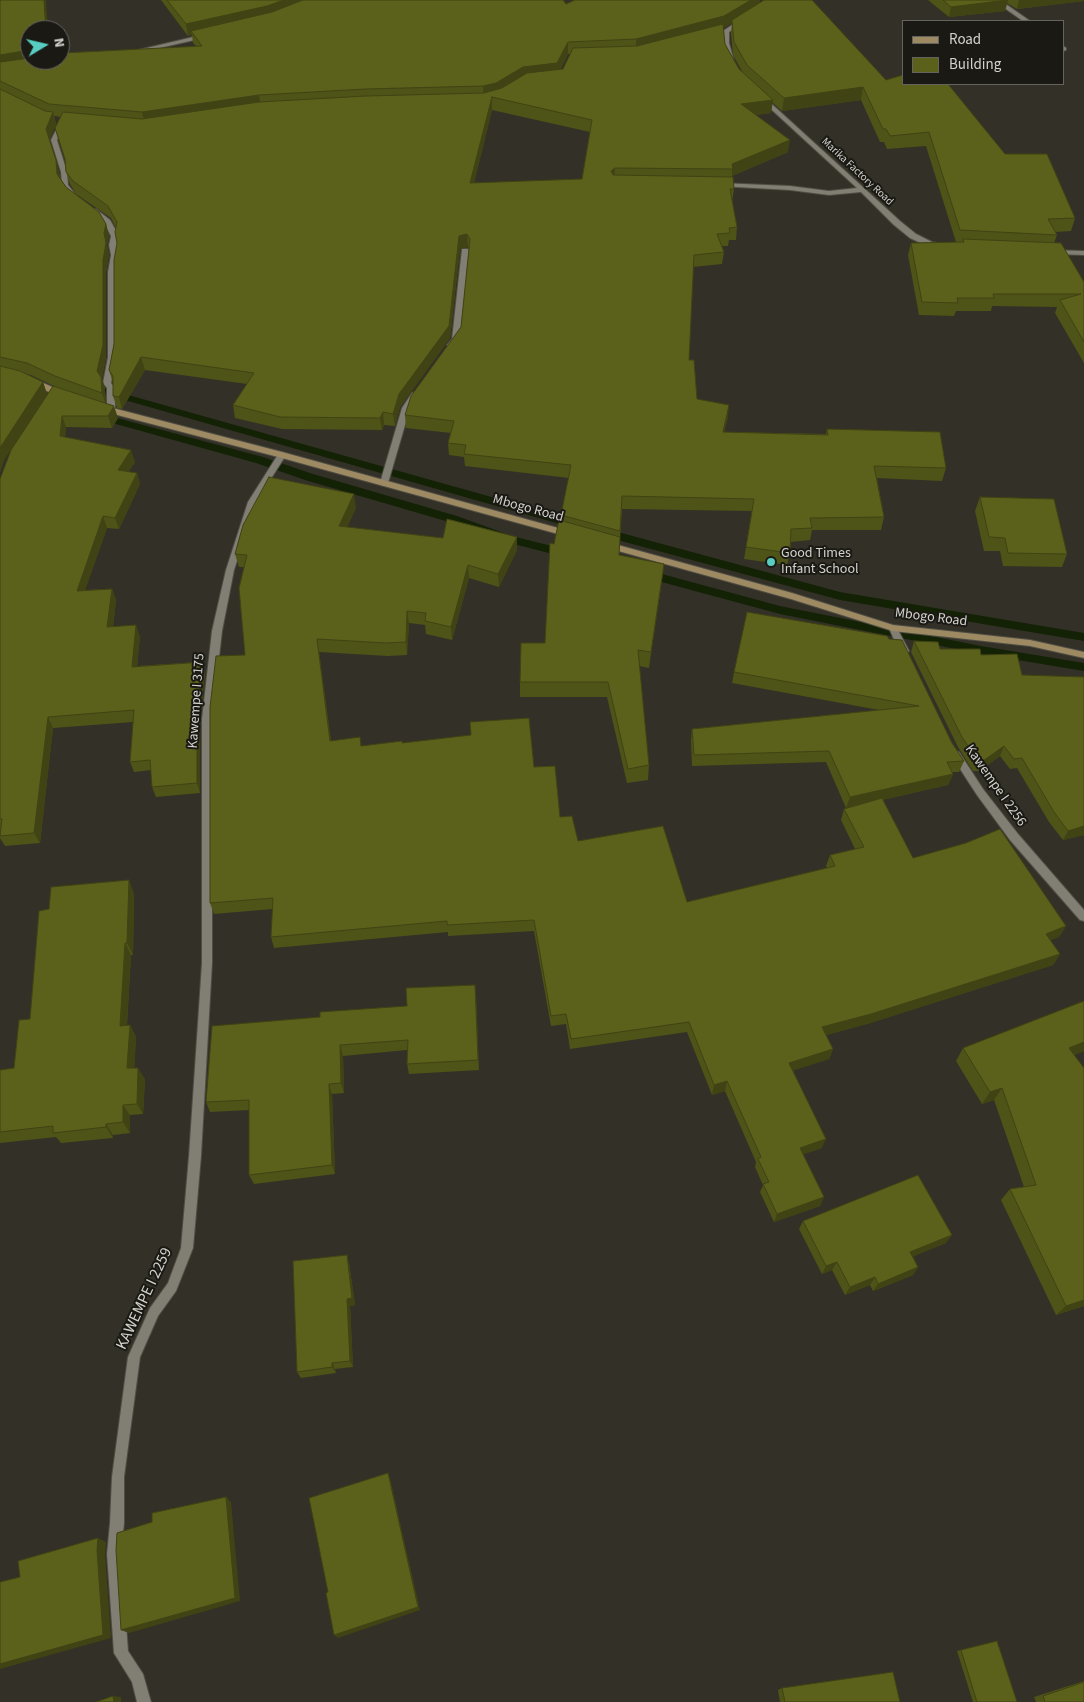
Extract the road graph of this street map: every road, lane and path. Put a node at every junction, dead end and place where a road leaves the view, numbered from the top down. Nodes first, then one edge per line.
1 (996, 0) edge
2 (753, 14) edge
3 (1026, 20) edge
4 (726, 31) junction
5 (717, 33) edge
6 (213, 35) edge
7 (130, 52) edge
8 (737, 72) edge
9 (756, 93) edge
10 (72, 122) edge
11 (708, 185) edge
12 (863, 190) junction
13 (79, 201) edge
14 (86, 206) edge
15 (945, 247) edge
16 (465, 251) edge
17 (1042, 251) edge
18 (1084, 253) edge
19 (445, 354) edge
20 (28, 379) edge
21 (423, 385) edge
22 (74, 398) edge
23 (92, 404) edge
24 (110, 411) junction
25 (282, 454) junction
26 (384, 483) junction
27 (573, 536) edge
28 (602, 544) edge
29 (893, 628) junction
30 (1084, 655) edge
31 (907, 658) edge
32 (952, 750) edge
33 (1084, 917) edge
34 (206, 962) joint
35 (144, 1702) edge

1 - 3 street
2 - 4 street
4 - 5 street
4 - 8 street
6 - 7 street
9 - 12 street, Marika Factory Road
10 - 13 street
11 - 12 street
12 - 15 street, Marika Factory Road
14 - 24 street
16 - 19 street
17 - 18 street
20 - 22 street
21 - 26 street
23 - 24 street, Mbogo Road
24 - 25 street, Mbogo Road
25 - 26 street, Mbogo Road
25 - 34 street, Kawempe I 3175
26 - 27 street, Mbogo Road
28 - 29 street, Mbogo Road
29 - 30 street, Mbogo Road
29 - 31 street
32 - 33 street, Kawempe I 2256
34 - 35 street, KAWEMPE I 2259

